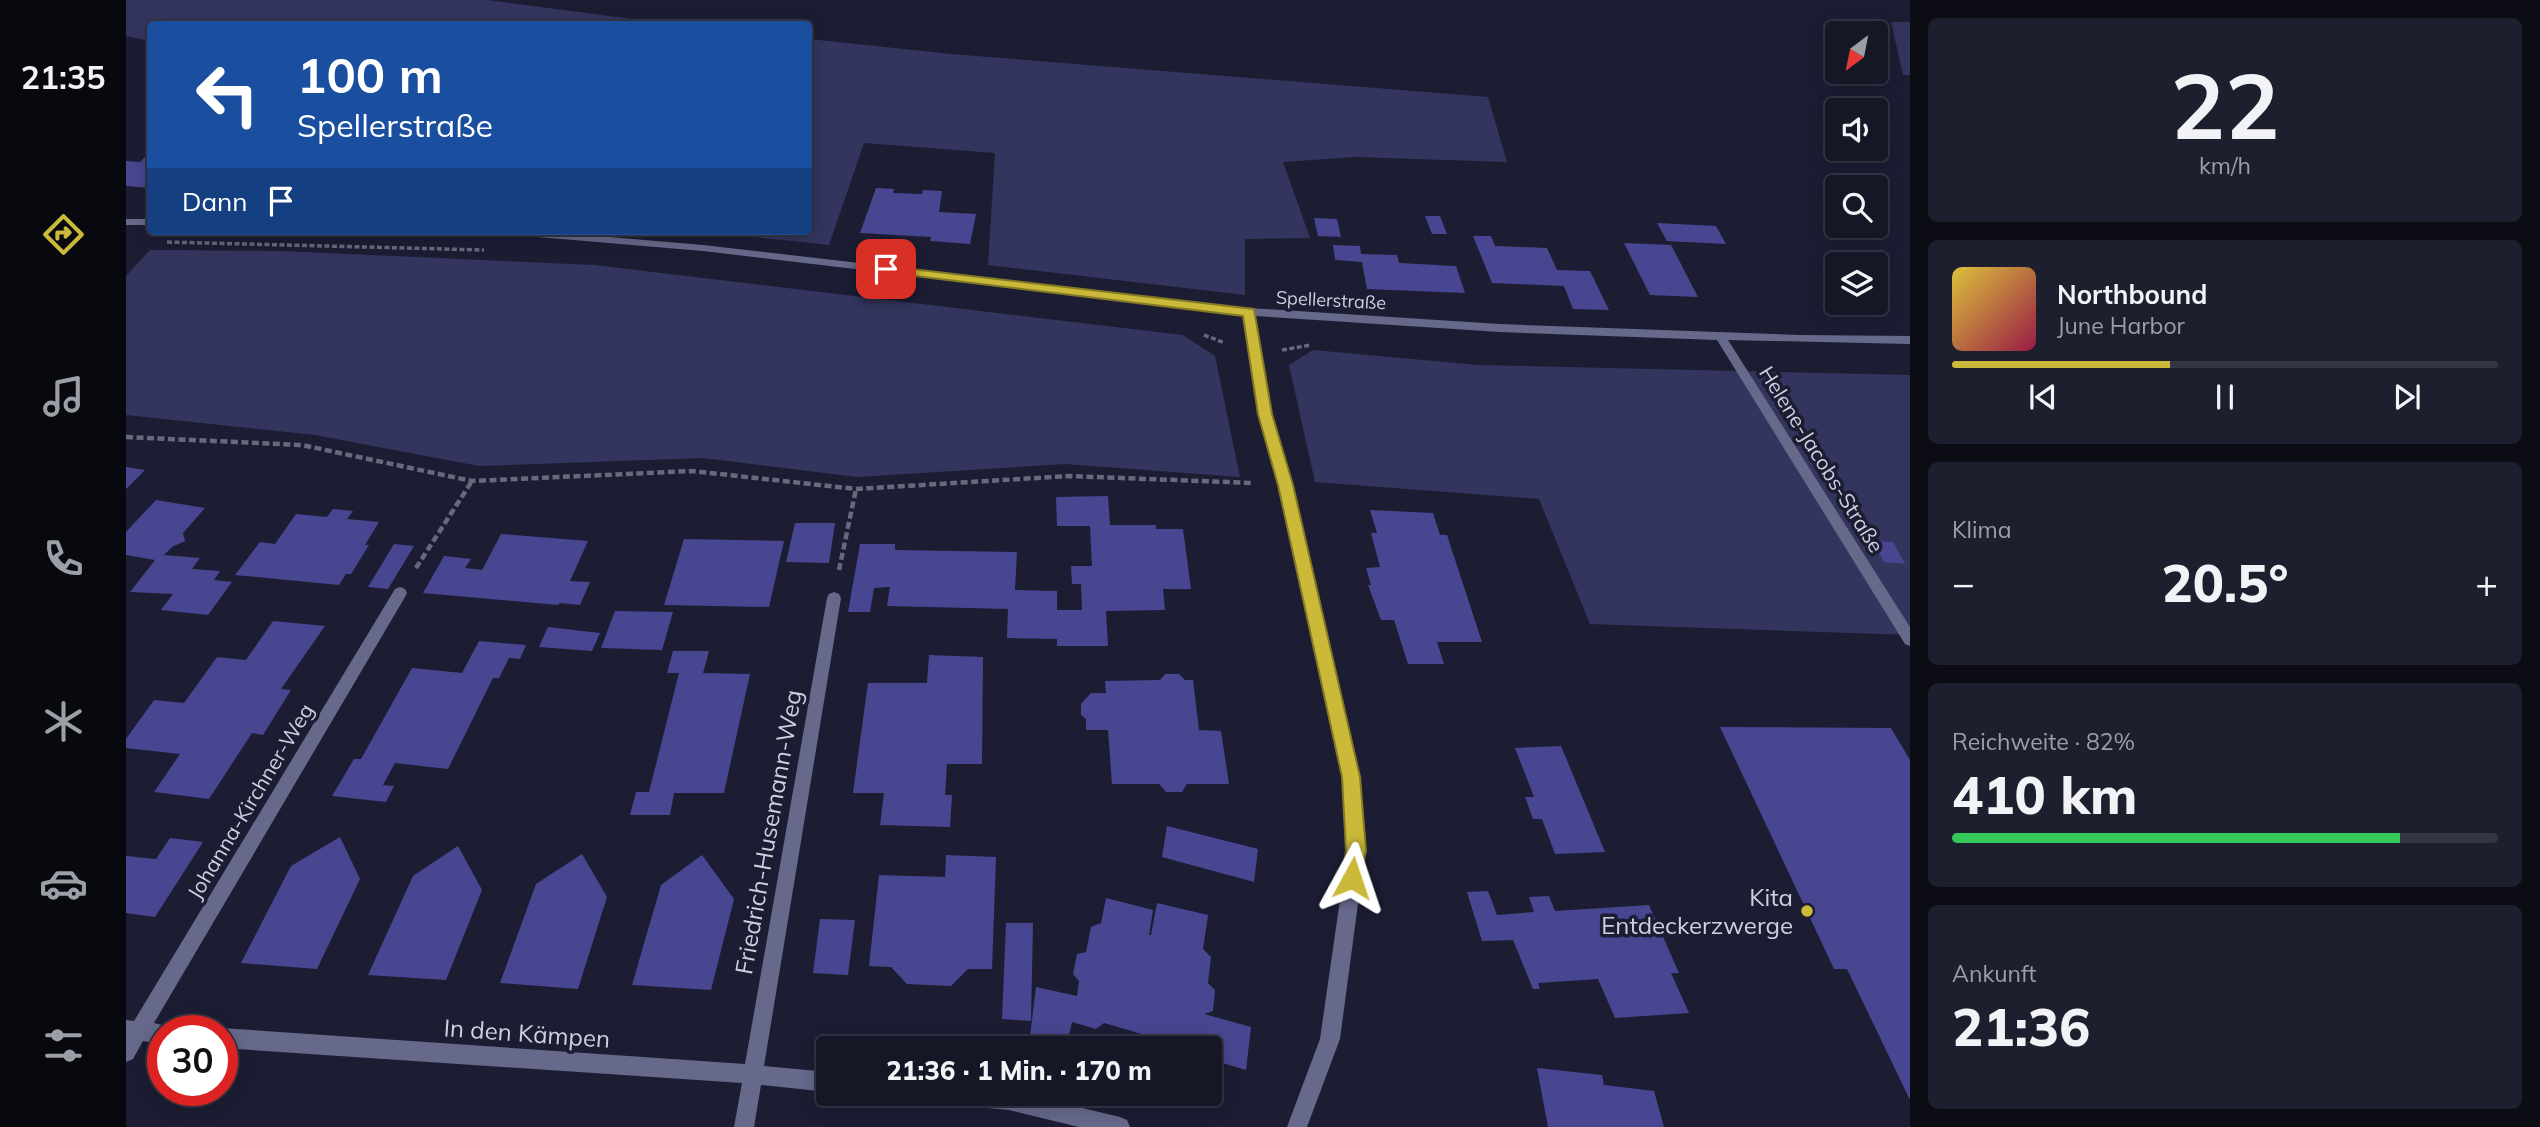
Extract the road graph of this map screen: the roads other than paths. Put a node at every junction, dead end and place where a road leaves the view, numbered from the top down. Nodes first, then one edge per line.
1 (126, 222) edge
2 (147, 222) edge
3 (549, 235) edge
4 (1249, 312) junction
5 (1720, 336) junction
6 (1910, 340) edge
7 (400, 593) road end
8 (834, 598) road end
9 (1910, 640) edge
10 (132, 1031) edge
11 (238, 1039) edge
12 (126, 1052) edge
13 (752, 1074) junction
14 (816, 1081) edge
15 (1033, 1106) edge
16 (744, 1127) edge
17 (1119, 1127) edge
18 (1297, 1127) edge

1 - 2 street
3 - 4 street, Spellerstraße
4 - 5 street, Spellerstraße
4 - 18 street
5 - 6 street, Spellerstraße
5 - 9 street, Helene-Jacobs-Straße
7 - 10 street, Johanna-Kirchner-Weg
8 - 13 street, Friedrich-Husemann-Weg
10 - 12 street, Johanna-Kirchner-Weg
11 - 13 street, In den Kämpen
13 - 14 street, In den Kämpen
13 - 16 street, Friedrich-Husemann-Weg
15 - 17 street

